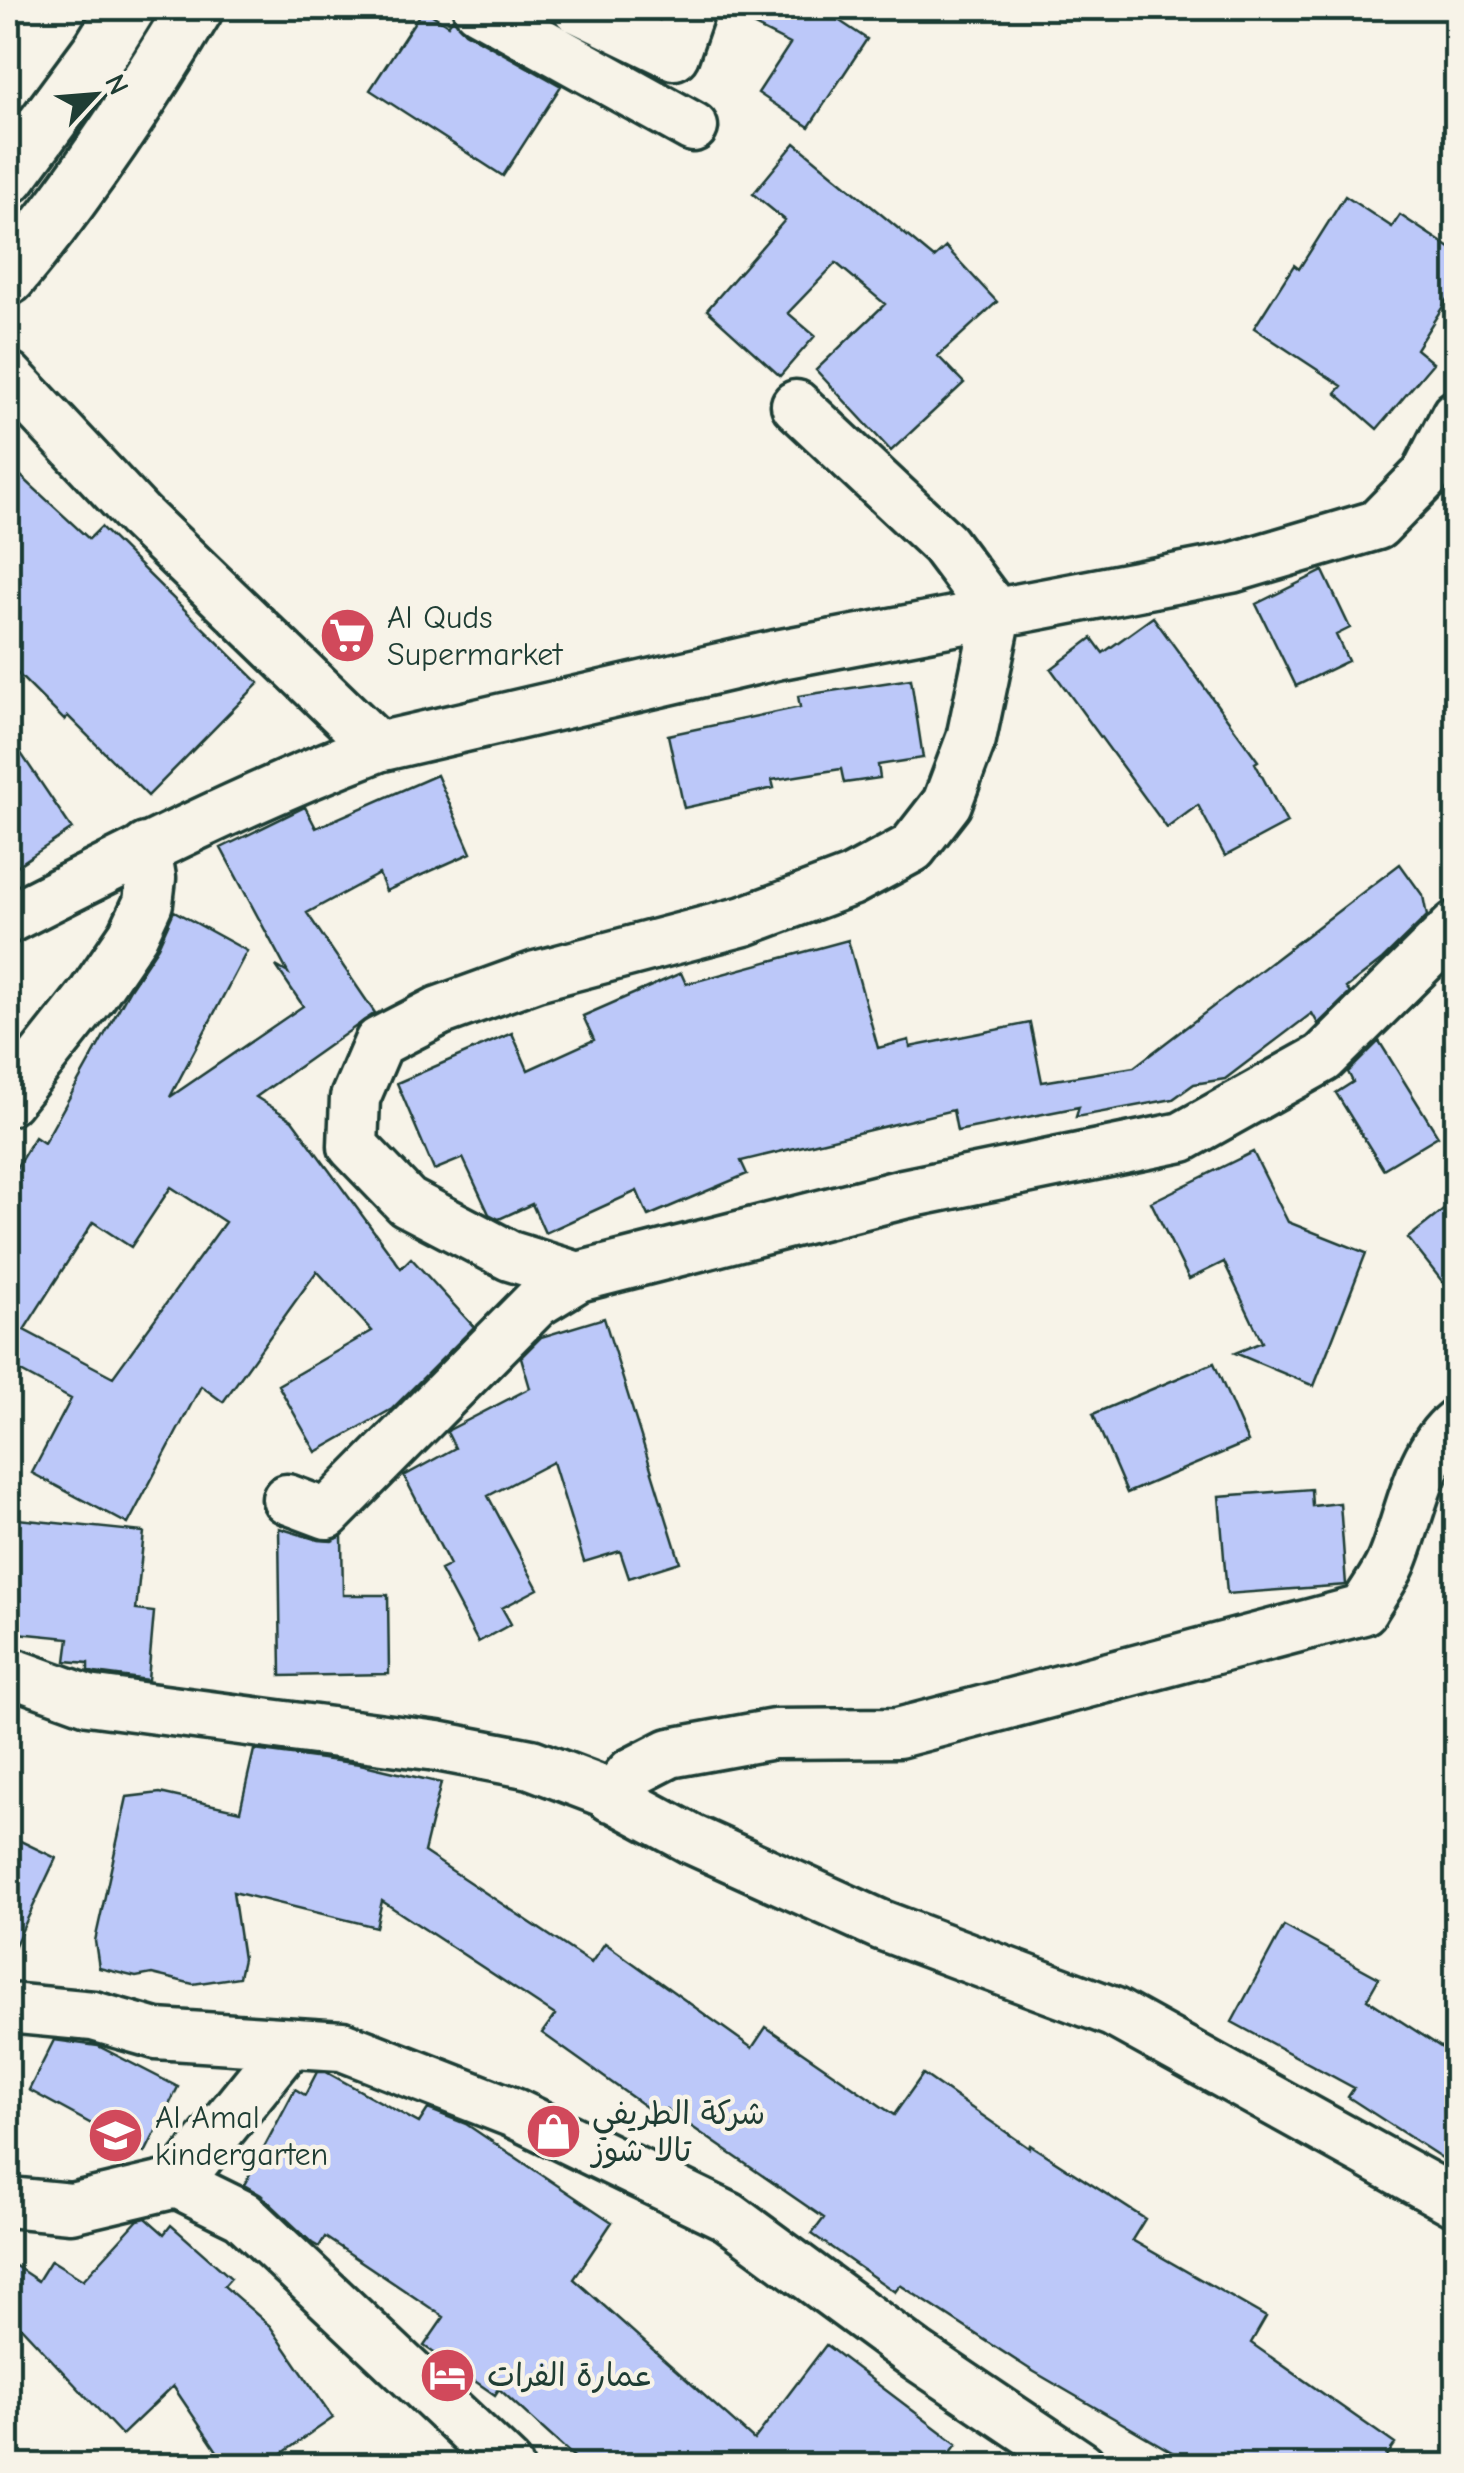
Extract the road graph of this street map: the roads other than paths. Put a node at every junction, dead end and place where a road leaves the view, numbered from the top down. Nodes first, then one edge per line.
1 (126, 8) edge
2 (195, 8) edge
3 (478, 8) edge
4 (576, 8) edge
5 (690, 9) edge
6 (693, 127) dead end
7 (8, 176) edge
8 (8, 277) edge
9 (8, 376) edge
10 (796, 405) dead end
11 (1456, 415) edge
12 (997, 615) junction
13 (378, 747) junction
14 (146, 848) junction
15 (8, 919) edge
16 (1456, 926) edge
17 (8, 1101) edge
18 (578, 1277) junction
19 (1456, 1423) edge
20 (287, 1500) dead end
21 (8, 1672) edge
22 (611, 1796) junction
23 (8, 2008) edge
24 (290, 2043) junction
25 (176, 2183) junction
26 (8, 2202) edge
27 (1456, 2202) edge
28 (508, 2466) edge
29 (1081, 2466) edge

1 - 7 main road
2 - 8 main road
3 - 6 street
4 - 5 street
9 - 13 street
10 - 12 street
11 - 12 street
12 - 13 street
12 - 18 street
13 - 14 street
14 - 15 street
14 - 17 street
16 - 18 street
18 - 20 street
19 - 22 street
21 - 22 street
22 - 27 street
23 - 24 street
24 - 25 street
24 - 29 street
25 - 26 street
25 - 28 street

